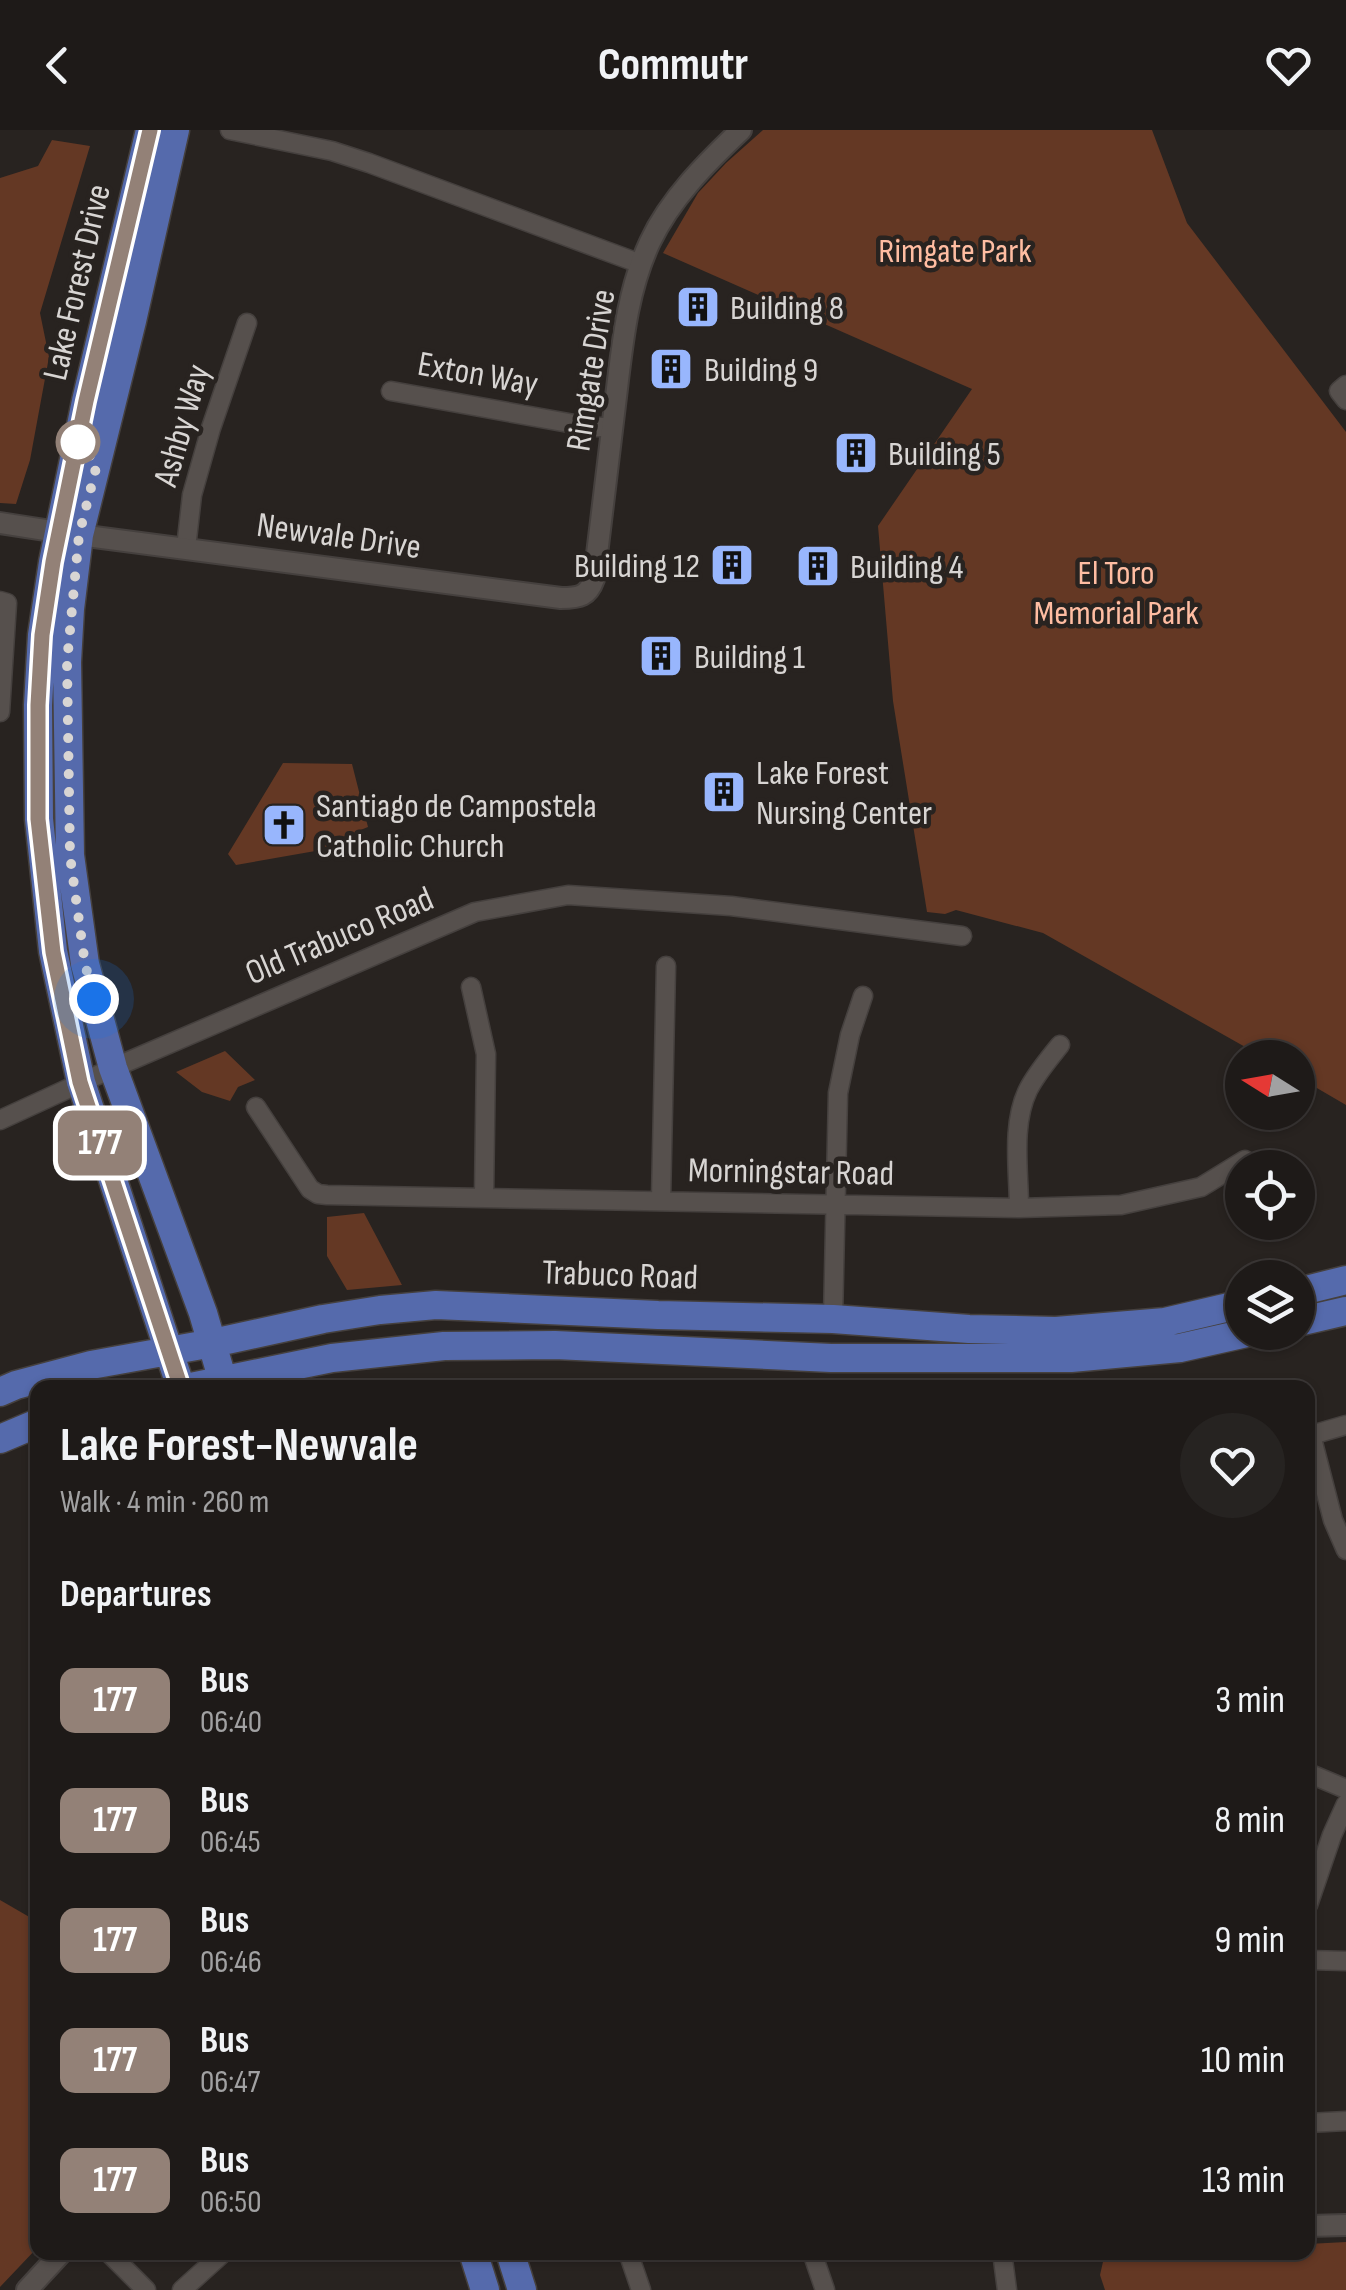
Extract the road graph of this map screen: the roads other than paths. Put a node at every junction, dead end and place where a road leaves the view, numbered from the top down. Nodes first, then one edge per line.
1 (150, 130) edge
2 (174, 130) edge
3 (230, 130) edge
4 (732, 133) edge
5 (284, 135) edge
6 (140, 174) junction
7 (641, 264) junction
8 (246, 323) dead end
9 (1346, 385) edge
10 (391, 391) dead end
11 (1346, 400) edge
12 (612, 427) junction
13 (0, 523) edge
14 (69, 534) junction
15 (186, 548) junction
16 (588, 592) joint
17 (0, 601) edge
18 (0, 712) edge
19 (962, 936) dead end
20 (666, 966) dead end
21 (471, 987) dead end
22 (863, 996) dead end
23 (1060, 1045) dead end
24 (113, 1068) junction
25 (80, 1082) junction
26 (256, 1108) dead end
27 (0, 1120) edge
28 (1225, 1173) edge
29 (484, 1197) junction
30 (660, 1200) junction
31 (835, 1205) junction
32 (1019, 1208) junction
33 (1346, 1280) edge
34 (1315, 1288) edge
35 (1225, 1308) edge
36 (1346, 1311) edge
37 (1315, 1318) edge
38 (833, 1319) junction
39 (1225, 1338) edge
40 (213, 1343) junction
41 (168, 1352) junction
42 (697, 1352) junction
43 (42, 1380) edge
44 (180, 1380) edge
45 (223, 1380) edge
46 (241, 1380) edge
47 (30, 1384) edge
48 (0, 1393) edge
49 (1346, 1424) edge
50 (30, 1427) edge
51 (1315, 1433) edge
52 (0, 1439) edge
53 (1315, 1455) edge
54 (1346, 1550) edge
55 (1315, 1775) edge
56 (1346, 1789) edge
57 (1346, 1804) edge
58 (1315, 1884) edge
59 (1315, 1960) edge
60 (1346, 1961) edge
61 (1346, 2122) edge
62 (1315, 2123) edge
63 (1346, 2225) edge
64 (1315, 2226) edge
65 (55, 2260) edge
66 (116, 2260) edge
67 (215, 2260) edge
68 (475, 2260) edge
69 (513, 2260) edge
70 (631, 2260) edge
71 (815, 2260) edge
72 (1002, 2260) edge
73 (27, 2290) edge
74 (146, 2290) edge
75 (182, 2290) edge
76 (485, 2290) edge
77 (522, 2290) edge
78 (640, 2290) edge
79 (825, 2290) edge
80 (1006, 2290) edge

1 - 6 main road, Lake Forest Drive
2 - 6 main road
2 - 14 main road, Lake Forest Drive
3 - 5 street
4 - 7 street, Rimgate Drive
5 - 7 street
6 - 14 main road, Lake Forest Drive
7 - 12 street, Rimgate Drive
8 - 15 street, Ashby Way
9 - 11 street
10 - 12 street, Exton Way
12 - 16 street, Rimgate Drive
13 - 14 street, Newvale Drive
14 - 15 street, Newvale Drive
14 - 24 main road, Lake Forest Drive
14 - 25 main road, Lake Forest Drive
15 - 16 street, Newvale Drive
17 - 18 street
19 - 24 street, Old Trabuco Road
20 - 30 street
21 - 29 street
22 - 31 street
23 - 32 street
24 - 25 street, Old Trabuco Road
24 - 40 main road, Lake Forest Drive
25 - 27 street, Old Trabuco Road
25 - 41 main road, Lake Forest Drive
26 - 29 street, Morningstar Road
28 - 32 street, Morningstar Road
29 - 30 street, Morningstar Road
30 - 31 street, Morningstar Road
31 - 32 street, Morningstar Road
31 - 38 street
33 - 34 main road
35 - 38 main road, Trabuco Road
36 - 37 main road
38 - 40 main road, Trabuco Road
38 - 42 main road
39 - 42 main road, Trabuco Road
40 - 41 main road, Trabuco Road
40 - 45 main road, Lake Forest Drive
41 - 43 main road, Trabuco Road
41 - 44 main road, Lake Forest Drive
42 - 46 main road, Trabuco Road
47 - 48 main road, Trabuco Road
49 - 51 street
50 - 52 main road
53 - 54 street
55 - 56 street
57 - 58 street
59 - 60 street
61 - 62 street
63 - 64 street
65 - 73 street
66 - 74 street
67 - 75 street
68 - 76 main road
69 - 77 main road
70 - 78 street
71 - 79 street
72 - 80 street

